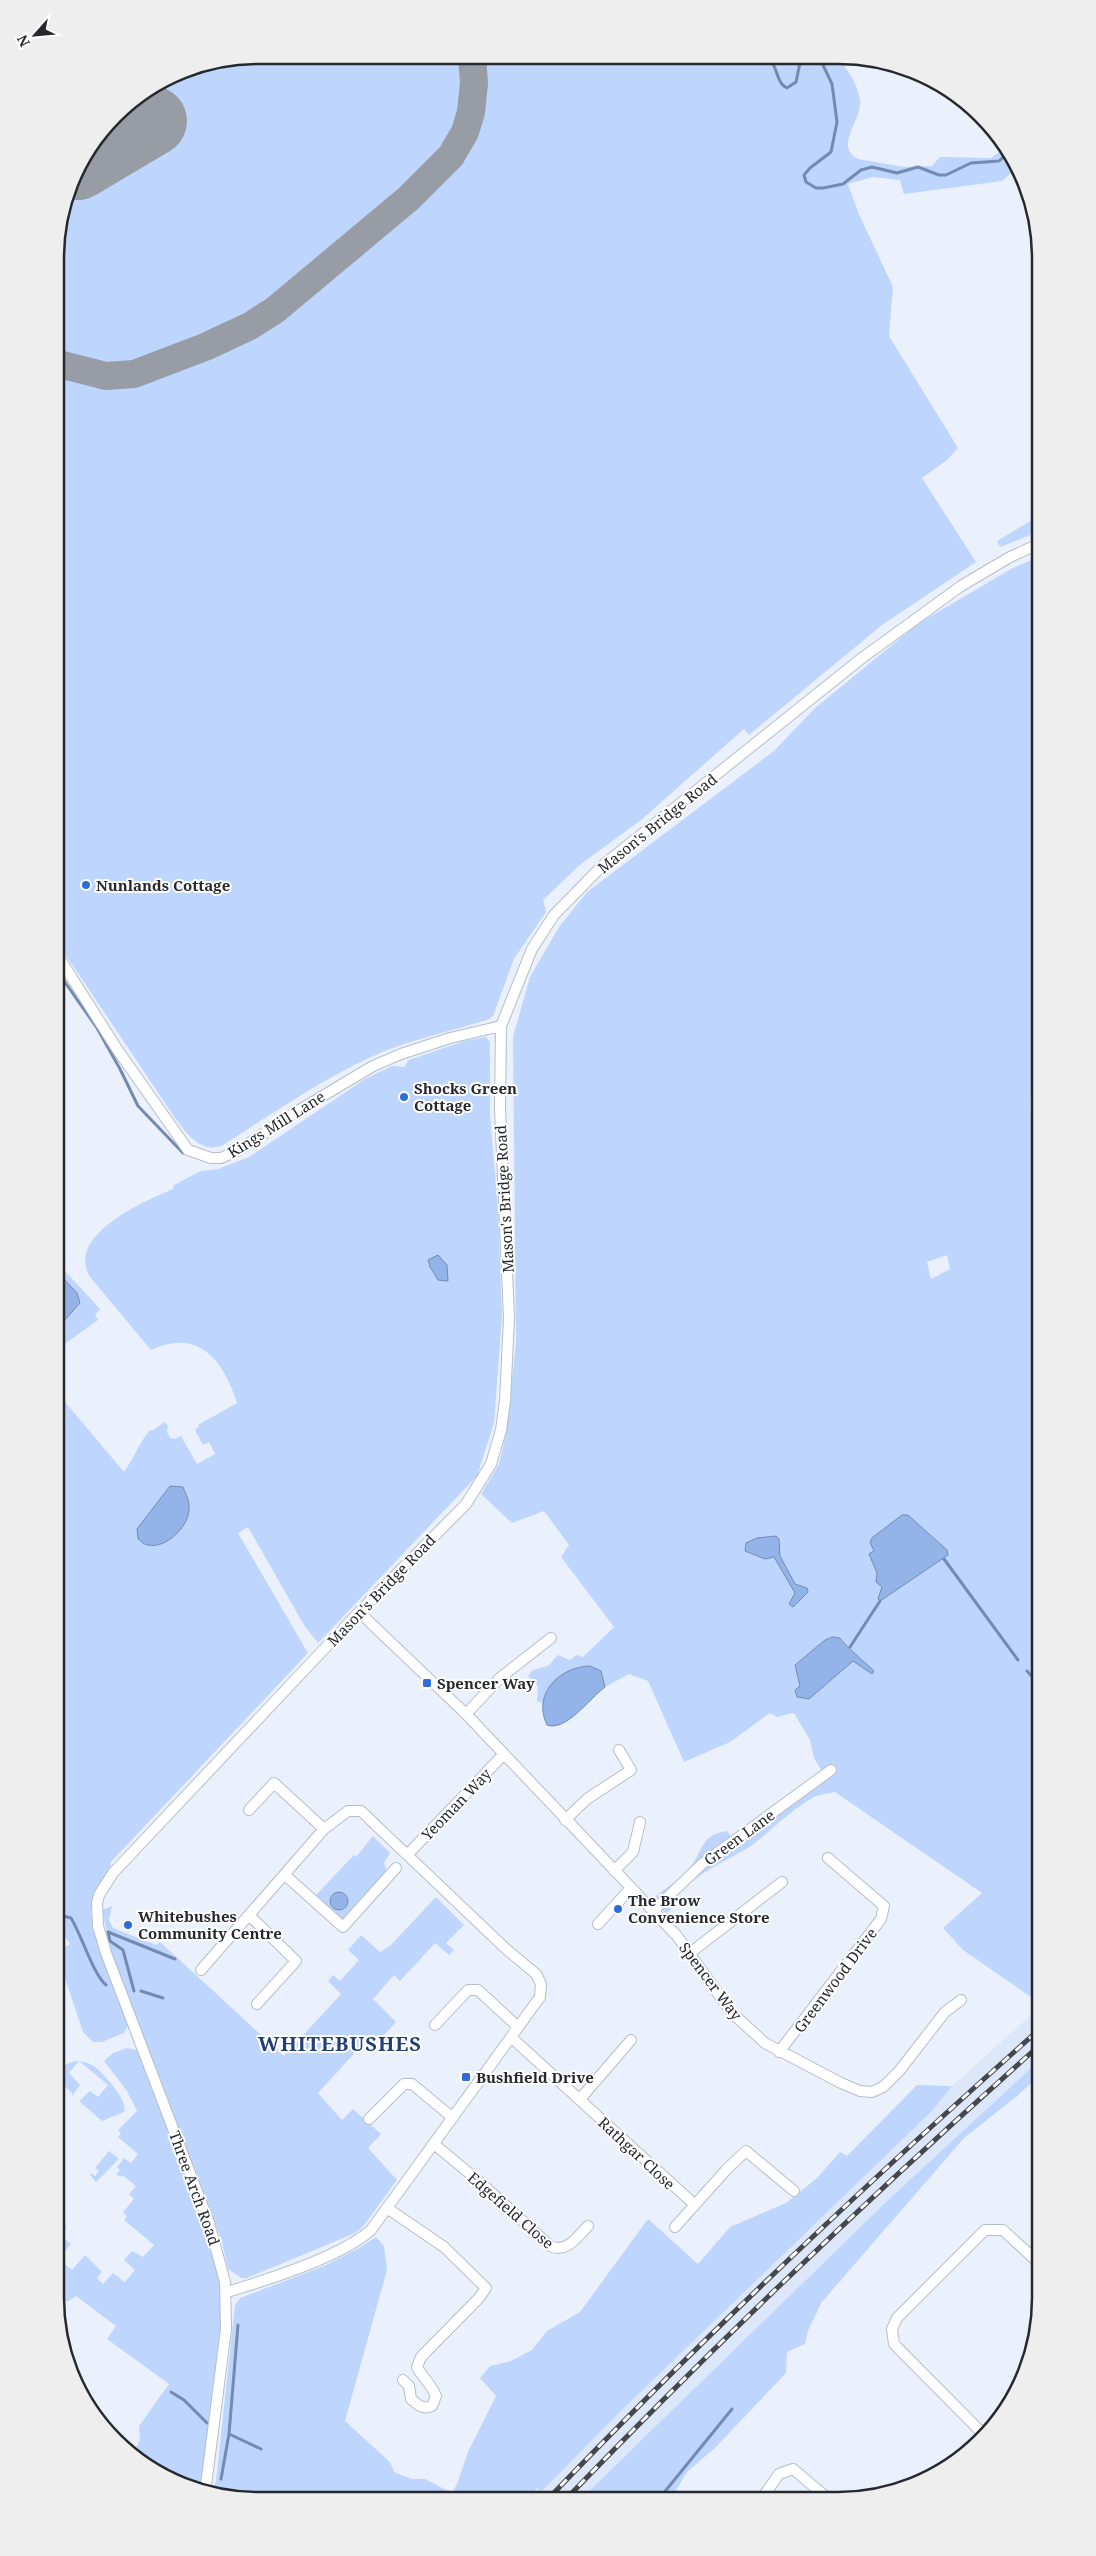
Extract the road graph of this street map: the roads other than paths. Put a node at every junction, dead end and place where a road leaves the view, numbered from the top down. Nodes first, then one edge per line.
1 (1032, 547) edge
2 (64, 965) edge
3 (501, 1026) junction
4 (360, 1612) junction
5 (551, 1638) dead end
6 (466, 1714) junction
7 (619, 1750) dead end
8 (504, 1754) junction
9 (831, 1770) dead end
10 (249, 1810) dead end
11 (566, 1820) junction
12 (640, 1822) dead end
13 (324, 1829) junction
14 (408, 1854) junction
15 (828, 1858) dead end
16 (396, 1868) dead end
17 (614, 1870) junction
18 (285, 1875) junction
19 (782, 1882) dead end
20 (631, 1888) junction
21 (99, 1895) joint
22 (653, 1911) junction
23 (249, 1915) junction
24 (598, 1924) dead end
25 (690, 1953) junction
26 (201, 1970) dead end
27 (961, 2000) dead end
28 (257, 2004) dead end
29 (435, 2025) dead end
30 (518, 2028) junction
31 (512, 2038) junction
32 (631, 2040) dead end
33 (779, 2052) junction
34 (580, 2099) junction
35 (453, 2118) junction
36 (369, 2119) dead end
37 (434, 2144) junction
38 (794, 2191) dead end
39 (695, 2205) junction
40 (387, 2208) junction
41 (588, 2226) dead end
42 (676, 2227) dead end
43 (1032, 2257) edge
44 (227, 2292) junction
45 (402, 2380) dead end
46 (980, 2430) edge
47 (206, 2486) edge
48 (766, 2492) edge
49 (820, 2492) edge

1 - 3 street, Mason's Bridge Road
2 - 3 street, Kings Mill Lane
3 - 4 street, Mason's Bridge Road
4 - 6 street, Spencer Way
4 - 21 street, Mason's Bridge Road
5 - 6 street
6 - 8 street, Spencer Way
7 - 11 street
8 - 11 street, Spencer Way
8 - 14 street, Yeoman Way
9 - 22 street, Green Lane
10 - 13 street
11 - 17 street, Spencer Way
12 - 17 street
13 - 14 street
13 - 18 street
14 - 30 street
15 - 33 street, Greenwood Drive
16 - 18 street
17 - 20 street, Spencer Way
18 - 23 street
19 - 25 street
20 - 22 street, Spencer Way
20 - 24 street
21 - 44 street, Three Arch Road
22 - 25 street, Spencer Way
23 - 26 street
23 - 28 street
25 - 33 street, Spencer Way
27 - 33 street, Spencer Way
29 - 30 street
30 - 31 street
31 - 34 street, Rathgar Close
31 - 35 street
32 - 34 street
34 - 39 street, Rathgar Close
35 - 36 street
35 - 37 street
37 - 40 street
37 - 41 street, Edgefield Close
38 - 39 street
39 - 42 street
40 - 44 street
40 - 45 street
43 - 46 street
44 - 47 street, Three Arch Road
48 - 49 street

